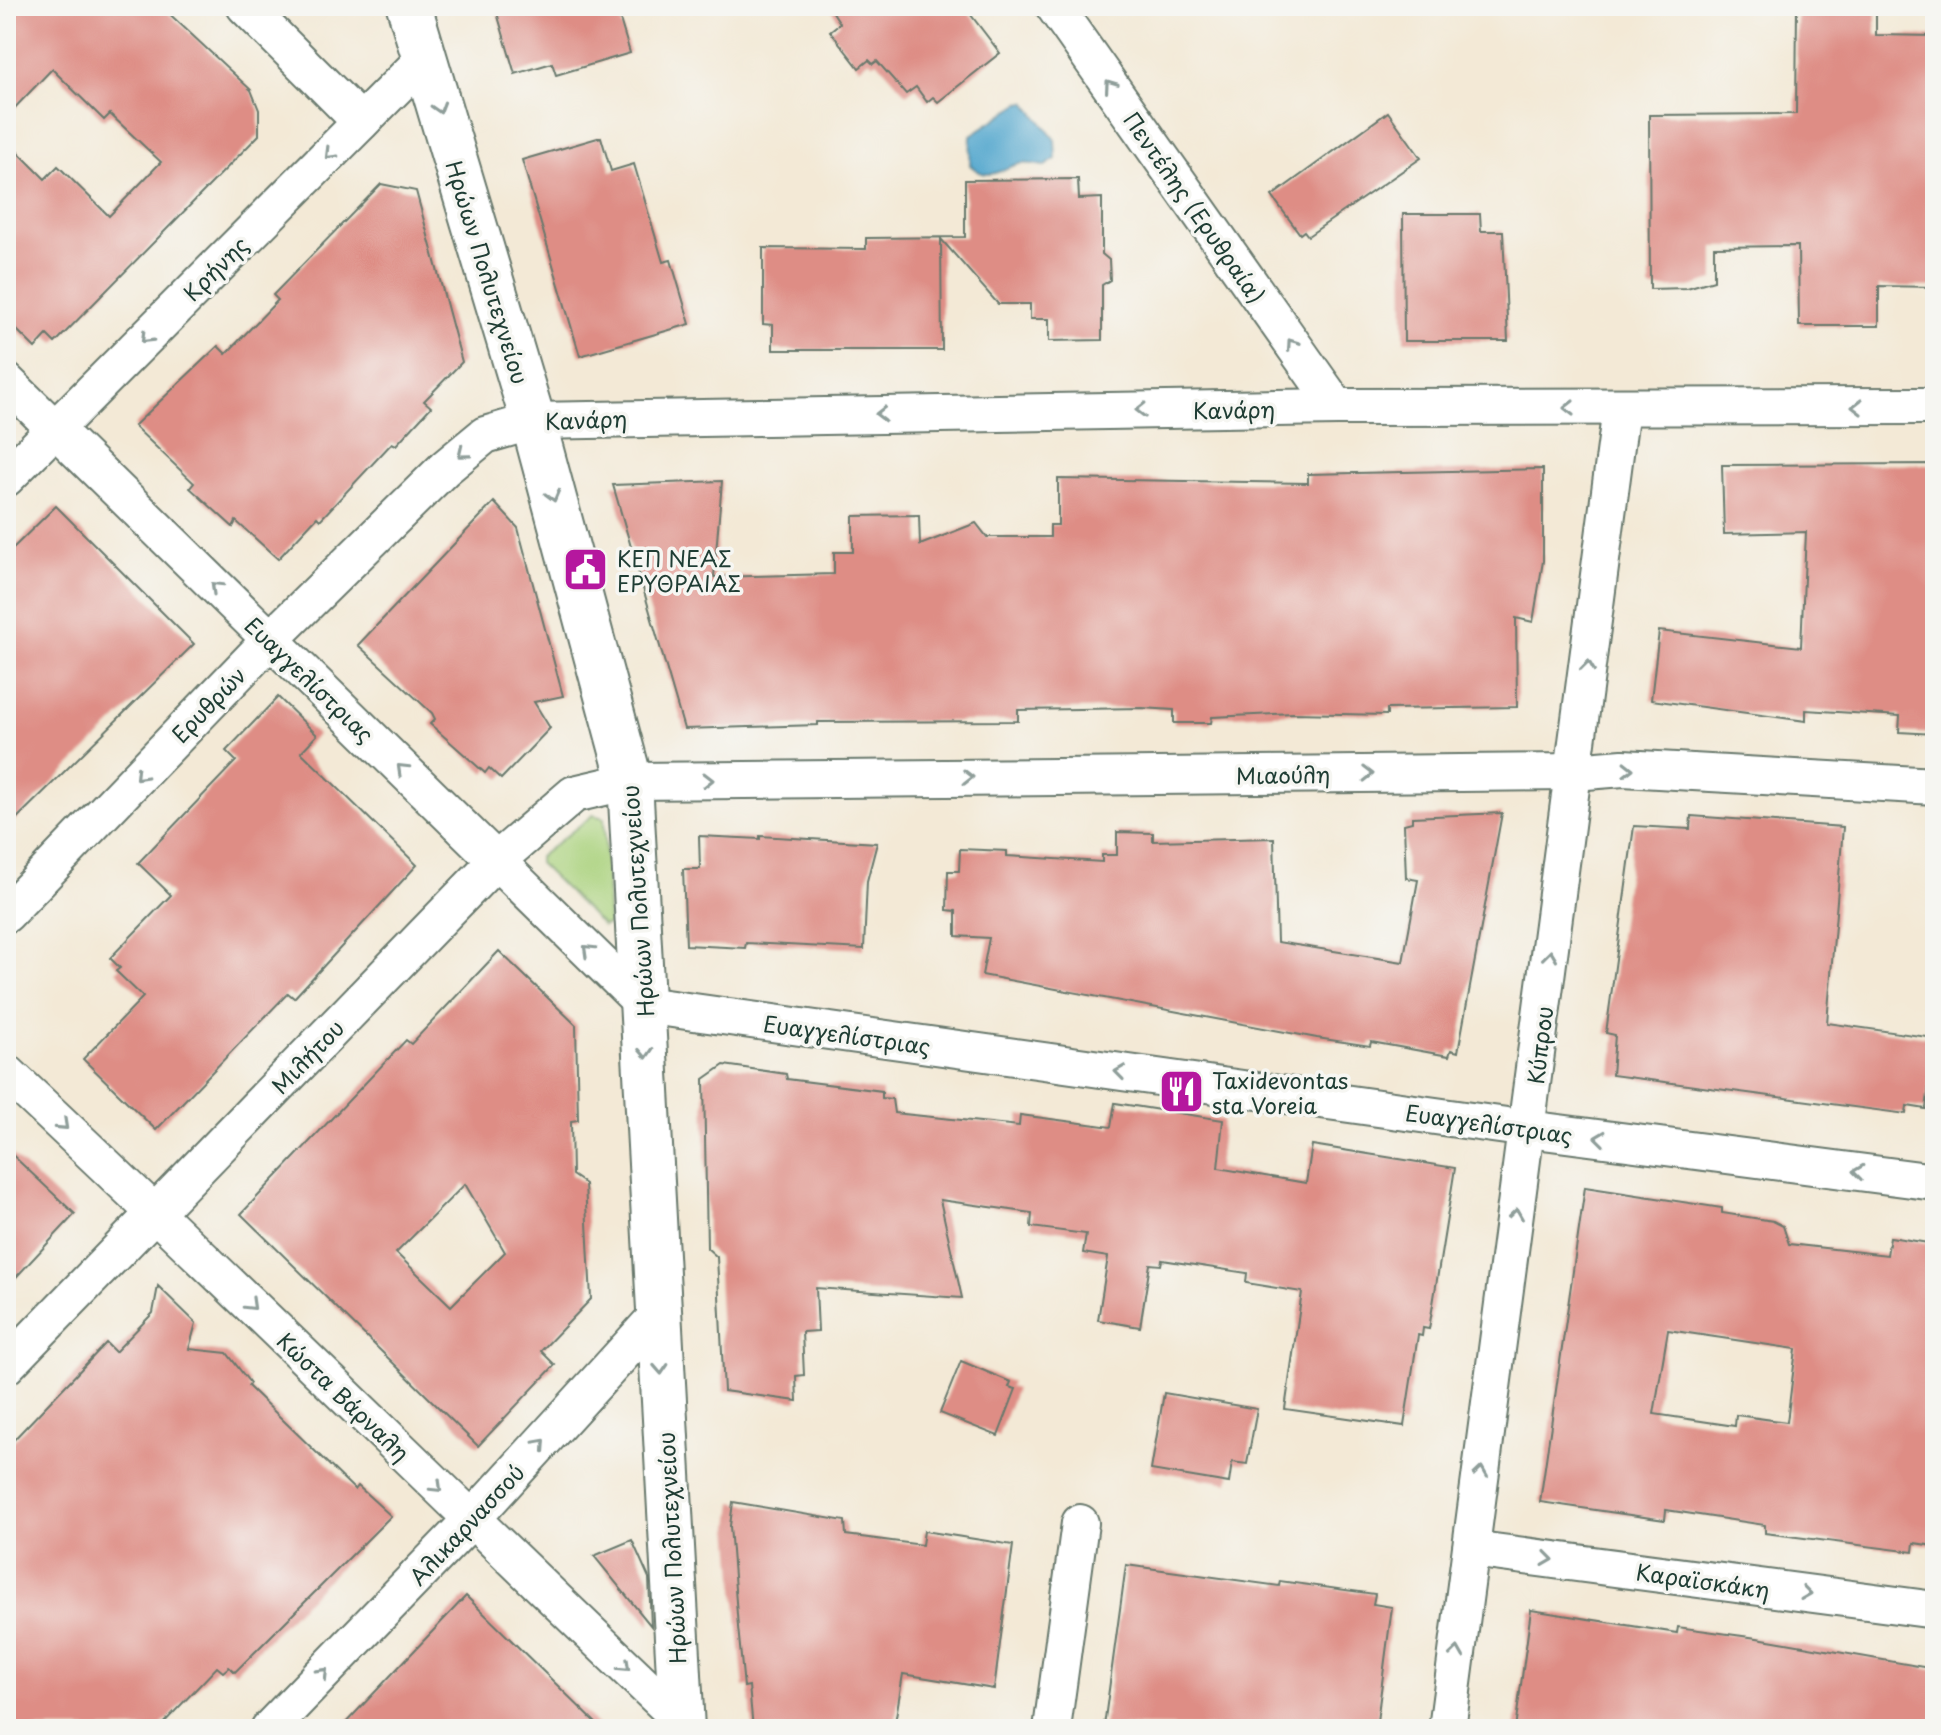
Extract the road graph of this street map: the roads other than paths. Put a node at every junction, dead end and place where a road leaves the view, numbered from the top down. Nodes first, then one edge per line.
1 (245, 6) edge
2 (409, 6) edge
3 (1054, 6) edge
4 (424, 59) junction
5 (361, 122) junction
6 (6, 381) edge
7 (1935, 406) edge
8 (1337, 407) junction
9 (1621, 408) junction
10 (533, 421) junction
11 (55, 429) junction
12 (6, 478) edge
13 (270, 640) junction
14 (1574, 772) junction
15 (630, 781) junction
16 (1935, 786) edge
17 (496, 861) junction
18 (6, 914) edge
19 (644, 1005) junction
20 (6, 1072) edge
21 (1528, 1129) junction
22 (1935, 1182) edge
23 (156, 1212) junction
24 (658, 1315) junction
25 (6, 1366) edge
26 (471, 1520) junction
27 (1080, 1523) dead end
28 (1471, 1549) junction
29 (1935, 1610) edge
30 (682, 1724) edge
31 (269, 1729) edge
32 (1052, 1729) edge
33 (1447, 1729) edge

1 - 5 street
2 - 4 street, Ηρώων Πολυτεχνείου
8 -> 3 street, Πεντέλης (Ερυθραία)
4 - 5 street, Κρήνης
4 -> 10 street, Ηρώων Πολυτεχνείου
5 -> 11 street, Κρήνης
6 - 11 street, Ευαγγελίστριας
7 -> 9 street, Κανάρη
9 -> 8 street, Κανάρη
8 -> 10 street, Κανάρη
14 -> 9 street, Κύπρου
10 -> 13 street, Ερυθρών
10 -> 15 street, Ηρώων Πολυτεχνείου
11 - 12 street, Κρήνης
13 -> 11 street, Ευαγγελίστριας
17 -> 13 street, Ευαγγελίστριας
13 -> 18 street, Ερυθρών
15 -> 14 street, Μιαούλη
14 -> 16 street, Μιαούλη
21 -> 14 street, Κύπρου
15 - 17 street, Μιλήτου
15 - 19 street, Ηρώων Πολυτεχνείου
19 -> 17 street, Ευαγγελίστριας
17 - 23 street, Μιλήτου
21 -> 19 street, Ευαγγελίστριας
19 -> 24 street, Ηρώων Πολυτεχνείου
20 -> 23 street, Κώστα Βάρναλη
22 -> 21 street, Ευαγγελίστριας
28 -> 21 street, Κύπρου
23 - 25 street, Μιλήτου
23 -> 26 street, Κώστα Βάρναλη
26 -> 24 street, Αλικαρνασσού
24 -> 30 street, Ηρώων Πολυτεχνείου
26 -> 30 street, Κώστα Βάρναλη
31 -> 26 street, Αλικαρνασσού
27 - 32 street
28 -> 29 street, Καραϊσκάκη
33 -> 28 street, Κύπρου

